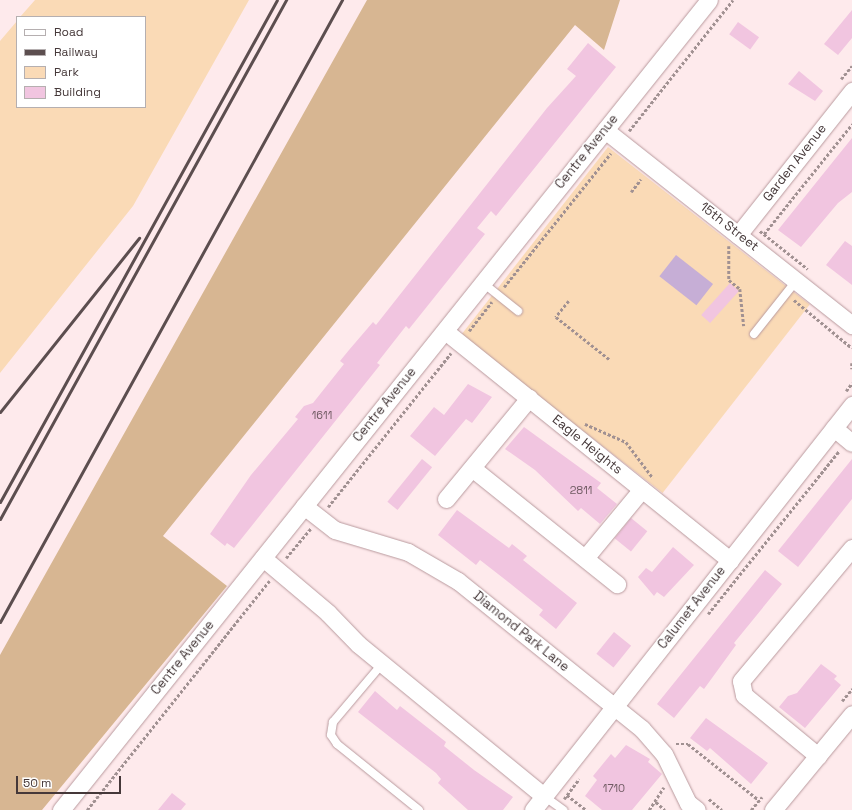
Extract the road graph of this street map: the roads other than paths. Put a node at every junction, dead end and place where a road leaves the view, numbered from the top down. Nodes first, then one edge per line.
1 (709, 0) edge
2 (852, 91) edge
3 (605, 130) junction
4 (738, 235) junction
5 (796, 281) junction
6 (483, 283) junction
7 (518, 311) dead end
8 (852, 325) edge
9 (444, 331) junction
10 (754, 334) dead end
11 (529, 398) junction
12 (852, 405) edge
13 (834, 428) junction
14 (850, 441) edge
15 (472, 468) junction
16 (642, 488) junction
17 (446, 499) dead end
18 (304, 506) junction
19 (852, 548) edge
20 (263, 558) junction
21 (585, 558) junction
22 (730, 560) junction
23 (617, 584) dead end
24 (382, 664) junction
25 (615, 706) junction
26 (852, 714) edge
27 (818, 756) junction
28 (544, 796) junction
29 (61, 810) edge
30 (419, 810) edge
31 (533, 810) edge
32 (563, 810) edge
33 (697, 810) edge
34 (773, 810) edge

1 - 3 street, Centre Avenue
2 - 4 street, Garden Avenue
3 - 4 street, 15th Street
3 - 6 street, Centre Avenue
4 - 5 street, 15th Street
5 - 8 street, 15th Street
5 - 10 lane
6 - 7 lane
6 - 9 street, Centre Avenue
9 - 11 street, Eagle Heights
9 - 18 street, Centre Avenue
11 - 15 street
11 - 16 street, Eagle Heights
12 - 13 street, Calumet Avenue
13 - 14 street
13 - 22 street, Calumet Avenue
15 - 17 street
15 - 21 street
16 - 21 street
16 - 22 street, Eagle Heights
18 - 20 street, Centre Avenue
18 - 25 street, Diamond Park Lane
19 - 27 street
20 - 24 street
20 - 29 street, Centre Avenue
21 - 23 street
22 - 25 street, Calumet Avenue
24 - 28 street
24 - 30 lane
25 - 28 street, Calumet Avenue
25 - 33 street, Diamond Park Lane
26 - 27 street
27 - 34 street
28 - 31 street, Calumet Avenue
28 - 32 lane

